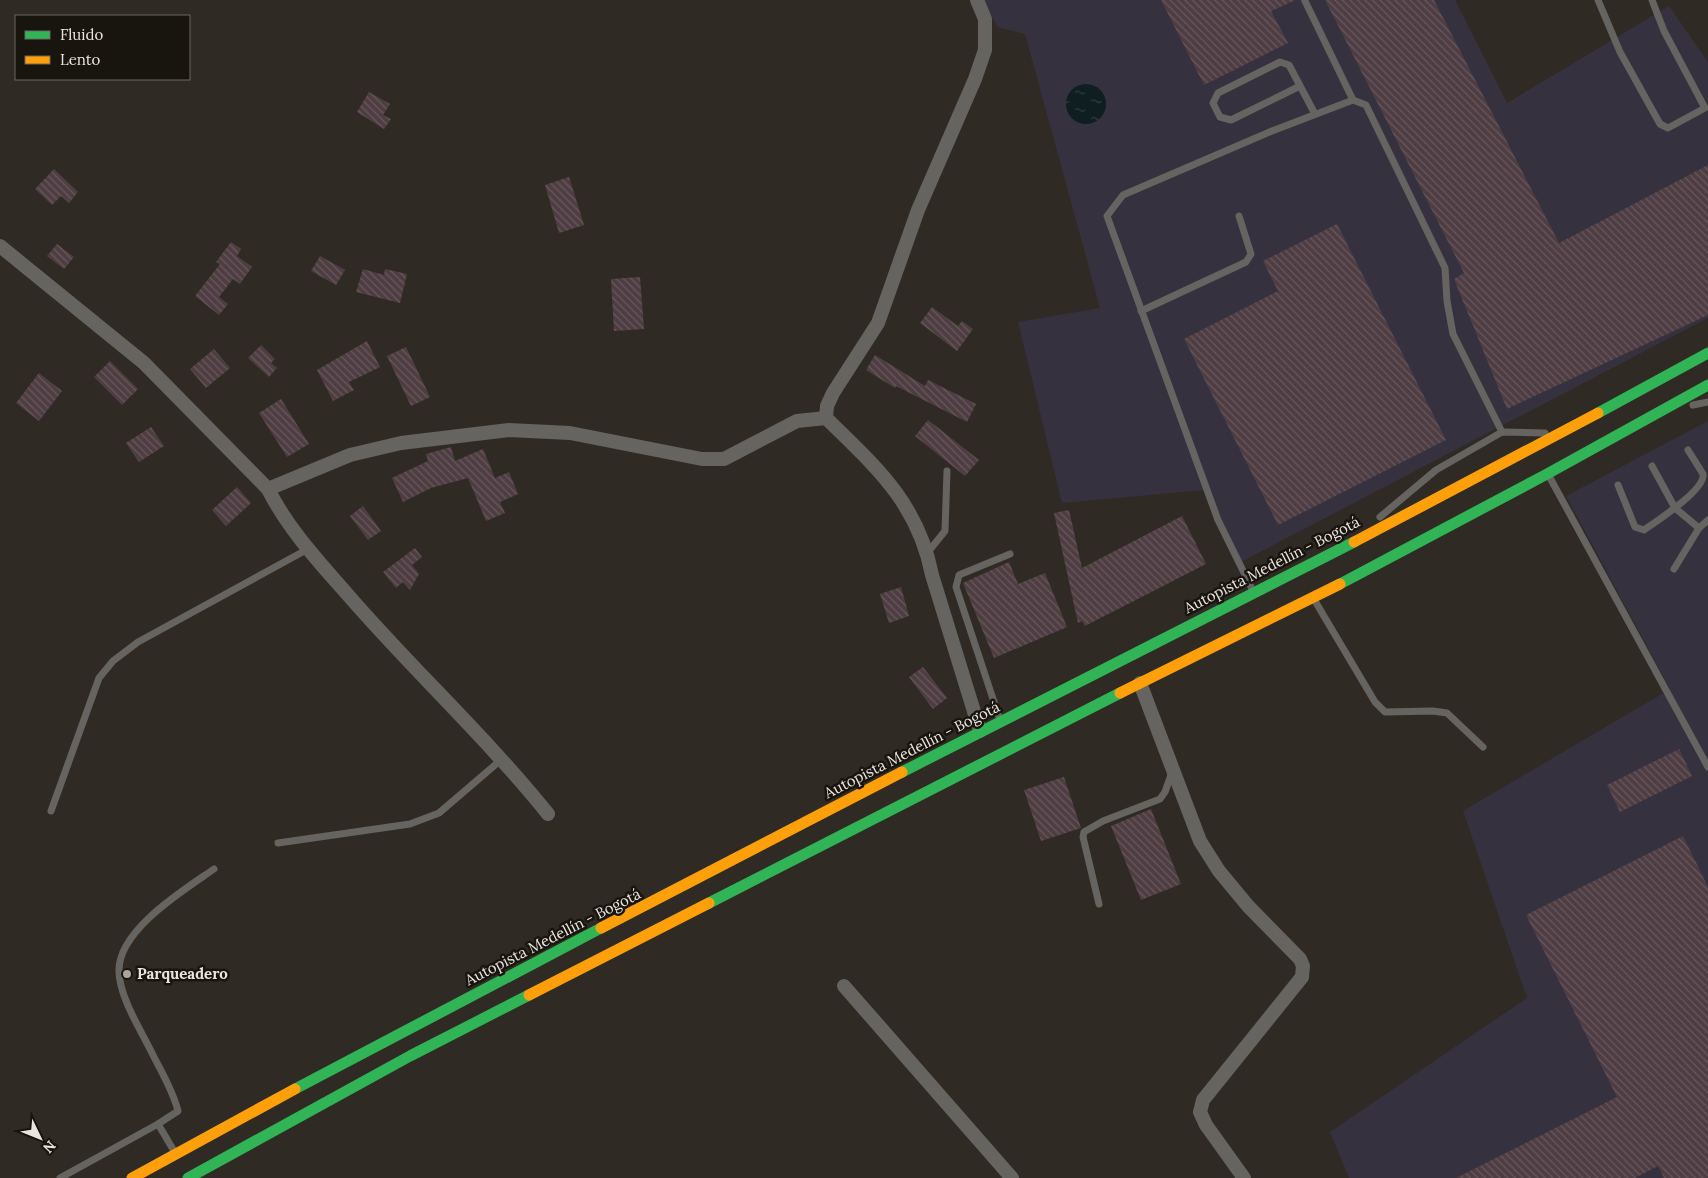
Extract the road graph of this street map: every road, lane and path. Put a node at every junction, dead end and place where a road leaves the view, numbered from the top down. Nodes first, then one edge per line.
1 (977, 0) edge
2 (1598, 0) edge
3 (1652, 0) edge
4 (1304, 1) dead end
5 (1300, 86) junction
6 (1353, 100) junction
7 (1707, 107) edge
8 (1315, 114) junction
9 (1239, 216) dead end
10 (0, 246) edge
11 (1141, 311) junction
12 (1708, 353) edge
13 (1708, 385) edge
14 (1708, 402) edge
15 (1656, 413) junction
16 (826, 418) junction
17 (1502, 432) junction
18 (1560, 434) junction
19 (1688, 450) dead end
20 (1652, 466) dead end
21 (947, 470) dead end
22 (1548, 474) junction
23 (1618, 485) dead end
24 (268, 489) junction
25 (1675, 508) junction
26 (1708, 520) edge
27 (1699, 528) junction
28 (1348, 543) junction
29 (308, 549) junction
30 (928, 552) junction
31 (1010, 554) dead end
32 (1674, 568) dead end
33 (1255, 594) junction
34 (1313, 598) junction
35 (1140, 683) junction
36 (1000, 721) junction
37 (980, 731) junction
38 (1483, 747) dead end
39 (502, 759) junction
40 (1708, 767) edge
41 (1173, 769) junction
42 (51, 810) dead end
43 (548, 814) dead end
44 (278, 843) dead end
45 (214, 869) dead end
46 (1099, 904) dead end
47 (844, 986) dead end
48 (158, 1124) junction
49 (176, 1153) junction
50 (60, 1178) edge
51 (132, 1178) edge
52 (188, 1178) edge
53 (1012, 1178) edge
54 (1244, 1178) edge

1 - 16 street
2 - 7 lane
3 - 7 lane
4 - 6 lane
5 - 5 lane
5 - 8 lane
6 - 8 lane
6 - 17 lane
8 - 11 lane
9 - 11 lane
10 - 24 street
11 - 33 lane
12 - 18 highway, Autopista Medellín - Bogotá
13 - 15 highway
14 - 15 lane
15 - 22 highway
16 - 24 street
16 - 30 street
17 - 18 lane
17 - 28 lane
18 - 28 highway, Autopista Medellín - Bogotá
19 - 25 lane
20 - 25 lane
21 - 30 lane
22 - 34 highway
22 - 40 lane
23 - 25 lane
24 - 29 street
25 - 27 lane
26 - 27 lane
27 - 32 lane
28 - 33 highway, Autopista Medellín - Bogotá
29 - 39 street
29 - 42 lane
30 - 37 street
31 - 36 lane
33 - 36 highway, Autopista Medellín - Bogotá
34 - 35 highway
34 - 38 lane
35 - 41 street
35 - 52 highway
36 - 37 highway, Autopista Medellín - Bogotá
37 - 49 highway, Autopista Medellín - Bogotá
39 - 43 street
39 - 44 lane
41 - 46 lane
41 - 54 street
45 - 48 lane
47 - 53 street
48 - 49 lane
48 - 50 lane
49 - 51 highway, Autopista Medellín - Bogotá

